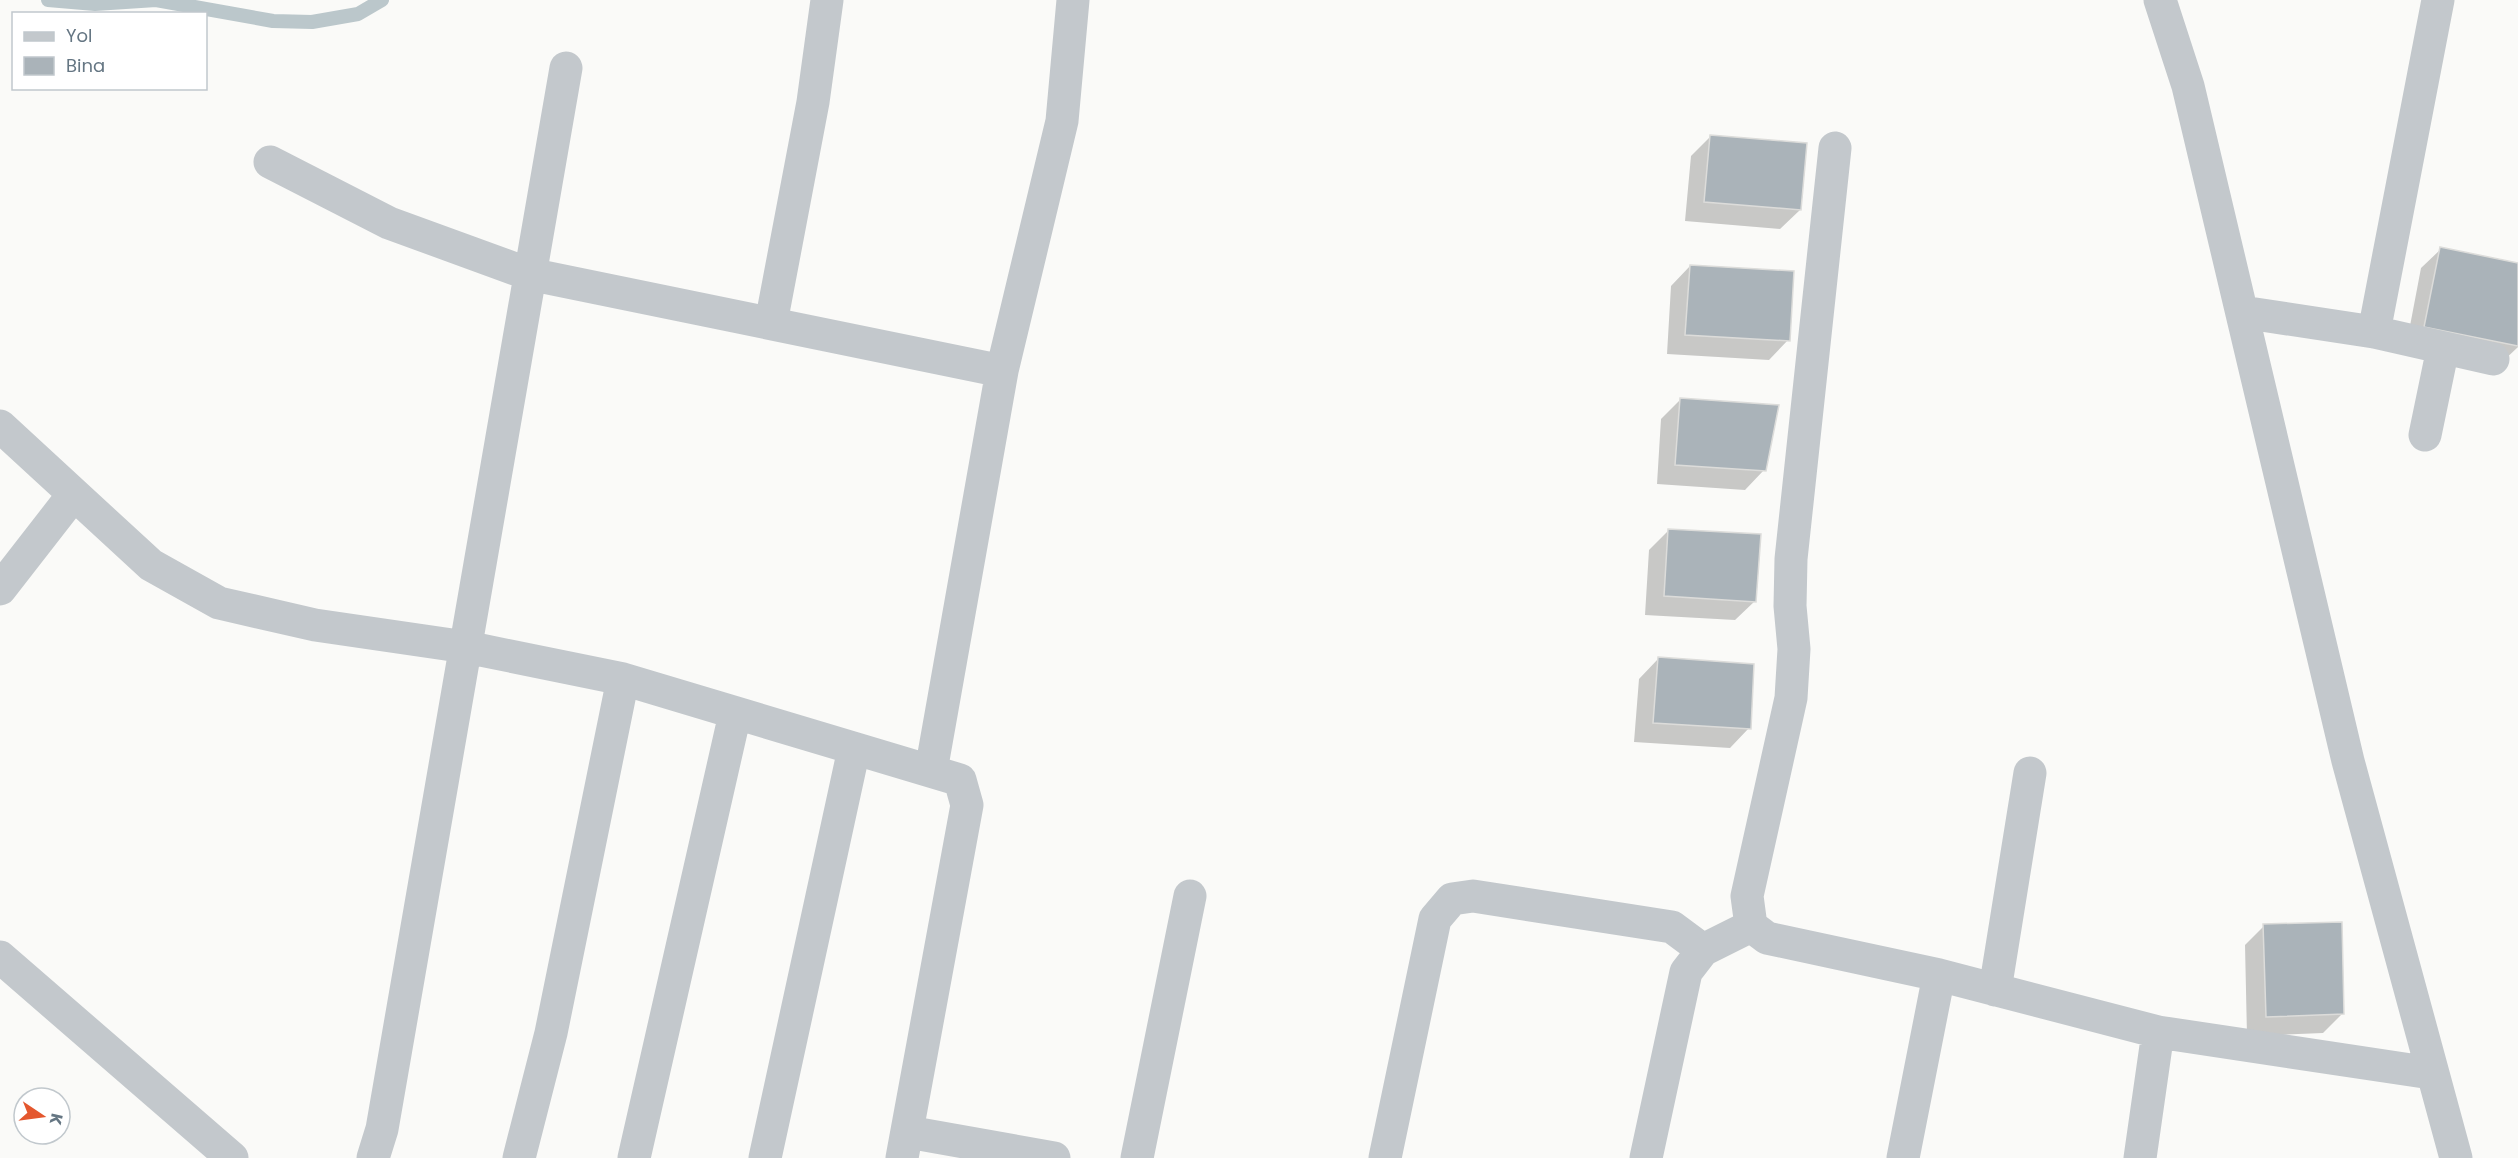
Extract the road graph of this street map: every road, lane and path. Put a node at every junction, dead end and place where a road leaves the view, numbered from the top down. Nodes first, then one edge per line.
1 (827, 0) edge
2 (1073, 0) edge
3 (2160, 0) edge
4 (2438, 0) edge
5 (566, 68) dead end
6 (1835, 148) dead end
7 (270, 162) dead end
8 (529, 274) junction
9 (2242, 312) junction
10 (771, 323) junction
11 (2374, 332) junction
12 (2443, 348) junction
13 (2493, 359) dead end
14 (1002, 371) junction
15 (0, 426) edge
16 (2424, 435) dead end
17 (74, 494) junction
18 (0, 589) edge
19 (466, 647) junction
20 (623, 679) junction
21 (735, 714) junction
22 (854, 749) junction
23 (931, 771) junction
24 (2030, 773) dead end
25 (1190, 896) dead end
26 (1751, 926) junction
27 (1703, 950) junction
28 (0, 957) edge
29 (1939, 975) junction
30 (1995, 990) junction
31 (2158, 1032) junction
32 (2431, 1073) junction
33 (905, 1145) edge
34 (232, 1158) edge
35 (373, 1158) edge
36 (519, 1158) edge
37 (634, 1158) edge
38 (765, 1158) edge
39 (1054, 1158) edge
40 (1137, 1158) edge
41 (1385, 1158) edge
42 (1646, 1158) edge
43 (1903, 1158) edge
44 (2140, 1158) edge
45 (2456, 1158) edge

1 - 10 street
2 - 14 street
3 - 9 street
4 - 11 street
5 - 8 street
6 - 26 street
7 - 8 street
8 - 10 street
8 - 19 street
9 - 11 street
9 - 32 street
10 - 14 street
11 - 12 street
12 - 13 street
12 - 16 street
14 - 23 street
15 - 17 street
17 - 18 street
17 - 19 street
19 - 20 street
19 - 35 street
20 - 21 street
20 - 36 street
21 - 22 street
21 - 37 street
22 - 23 street
22 - 38 street
23 - 33 street
24 - 30 street
25 - 40 street
26 - 27 street
26 - 29 street
27 - 41 street
27 - 42 street
28 - 34 street
29 - 30 street
29 - 43 street
30 - 31 street
31 - 32 street
31 - 44 street
32 - 45 street
33 - 39 street

